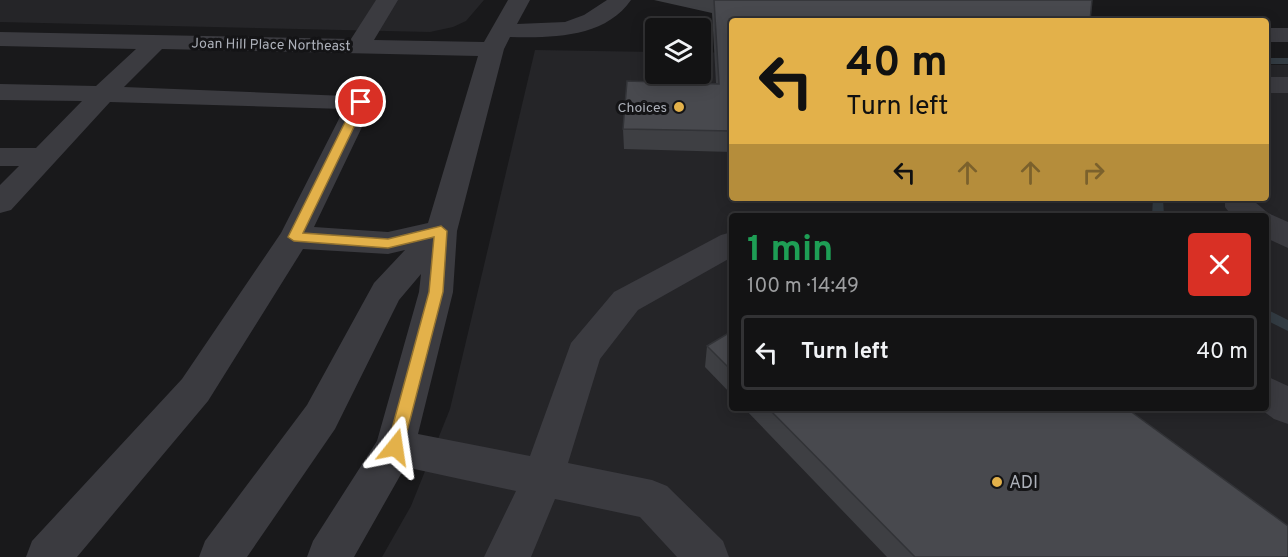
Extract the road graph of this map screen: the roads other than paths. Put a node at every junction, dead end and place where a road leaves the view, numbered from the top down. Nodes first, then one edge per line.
1 (387, 0) edge
2 (519, 0) edge
3 (620, 0) edge
4 (1269, 35) edge
5 (1288, 35) edge
6 (0, 39) edge
7 (497, 39) junction
8 (156, 42) junction
9 (358, 46) junction
10 (1269, 85) edge
11 (1288, 85) edge
12 (0, 92) edge
13 (103, 94) junction
14 (0, 156) edge
15 (43, 158) junction
16 (1240, 201) edge
17 (0, 203) edge
18 (1250, 213) edge
19 (1269, 225) edge
20 (441, 231) junction
21 (294, 237) junction
22 (1288, 237) edge
23 (729, 245) edge
24 (1269, 394) edge
25 (1288, 407) edge
26 (395, 447) junction
27 (543, 477) junction
28 (48, 557) edge
29 (221, 557) edge
30 (329, 557) edge
31 (506, 557) edge
32 (707, 557) edge

1 - 9 street
2 - 7 street
3 - 7 street, Joan Hill Place Northeast
4 - 5 street
6 - 8 street, Joan Hill Place Northeast
7 - 9 street, Joan Hill Place Northeast
7 - 20 street
8 - 9 street, Joan Hill Place Northeast
8 - 13 street
10 - 11 street
12 - 13 street
13 - 15 street
13 - 21 street
14 - 15 street
15 - 17 street
16 - 18 street
19 - 22 street
20 - 21 street
20 - 26 street
20 - 29 street
21 - 28 street
23 - 27 street
24 - 25 street
26 - 27 street
26 - 30 street
27 - 31 street
27 - 32 street

